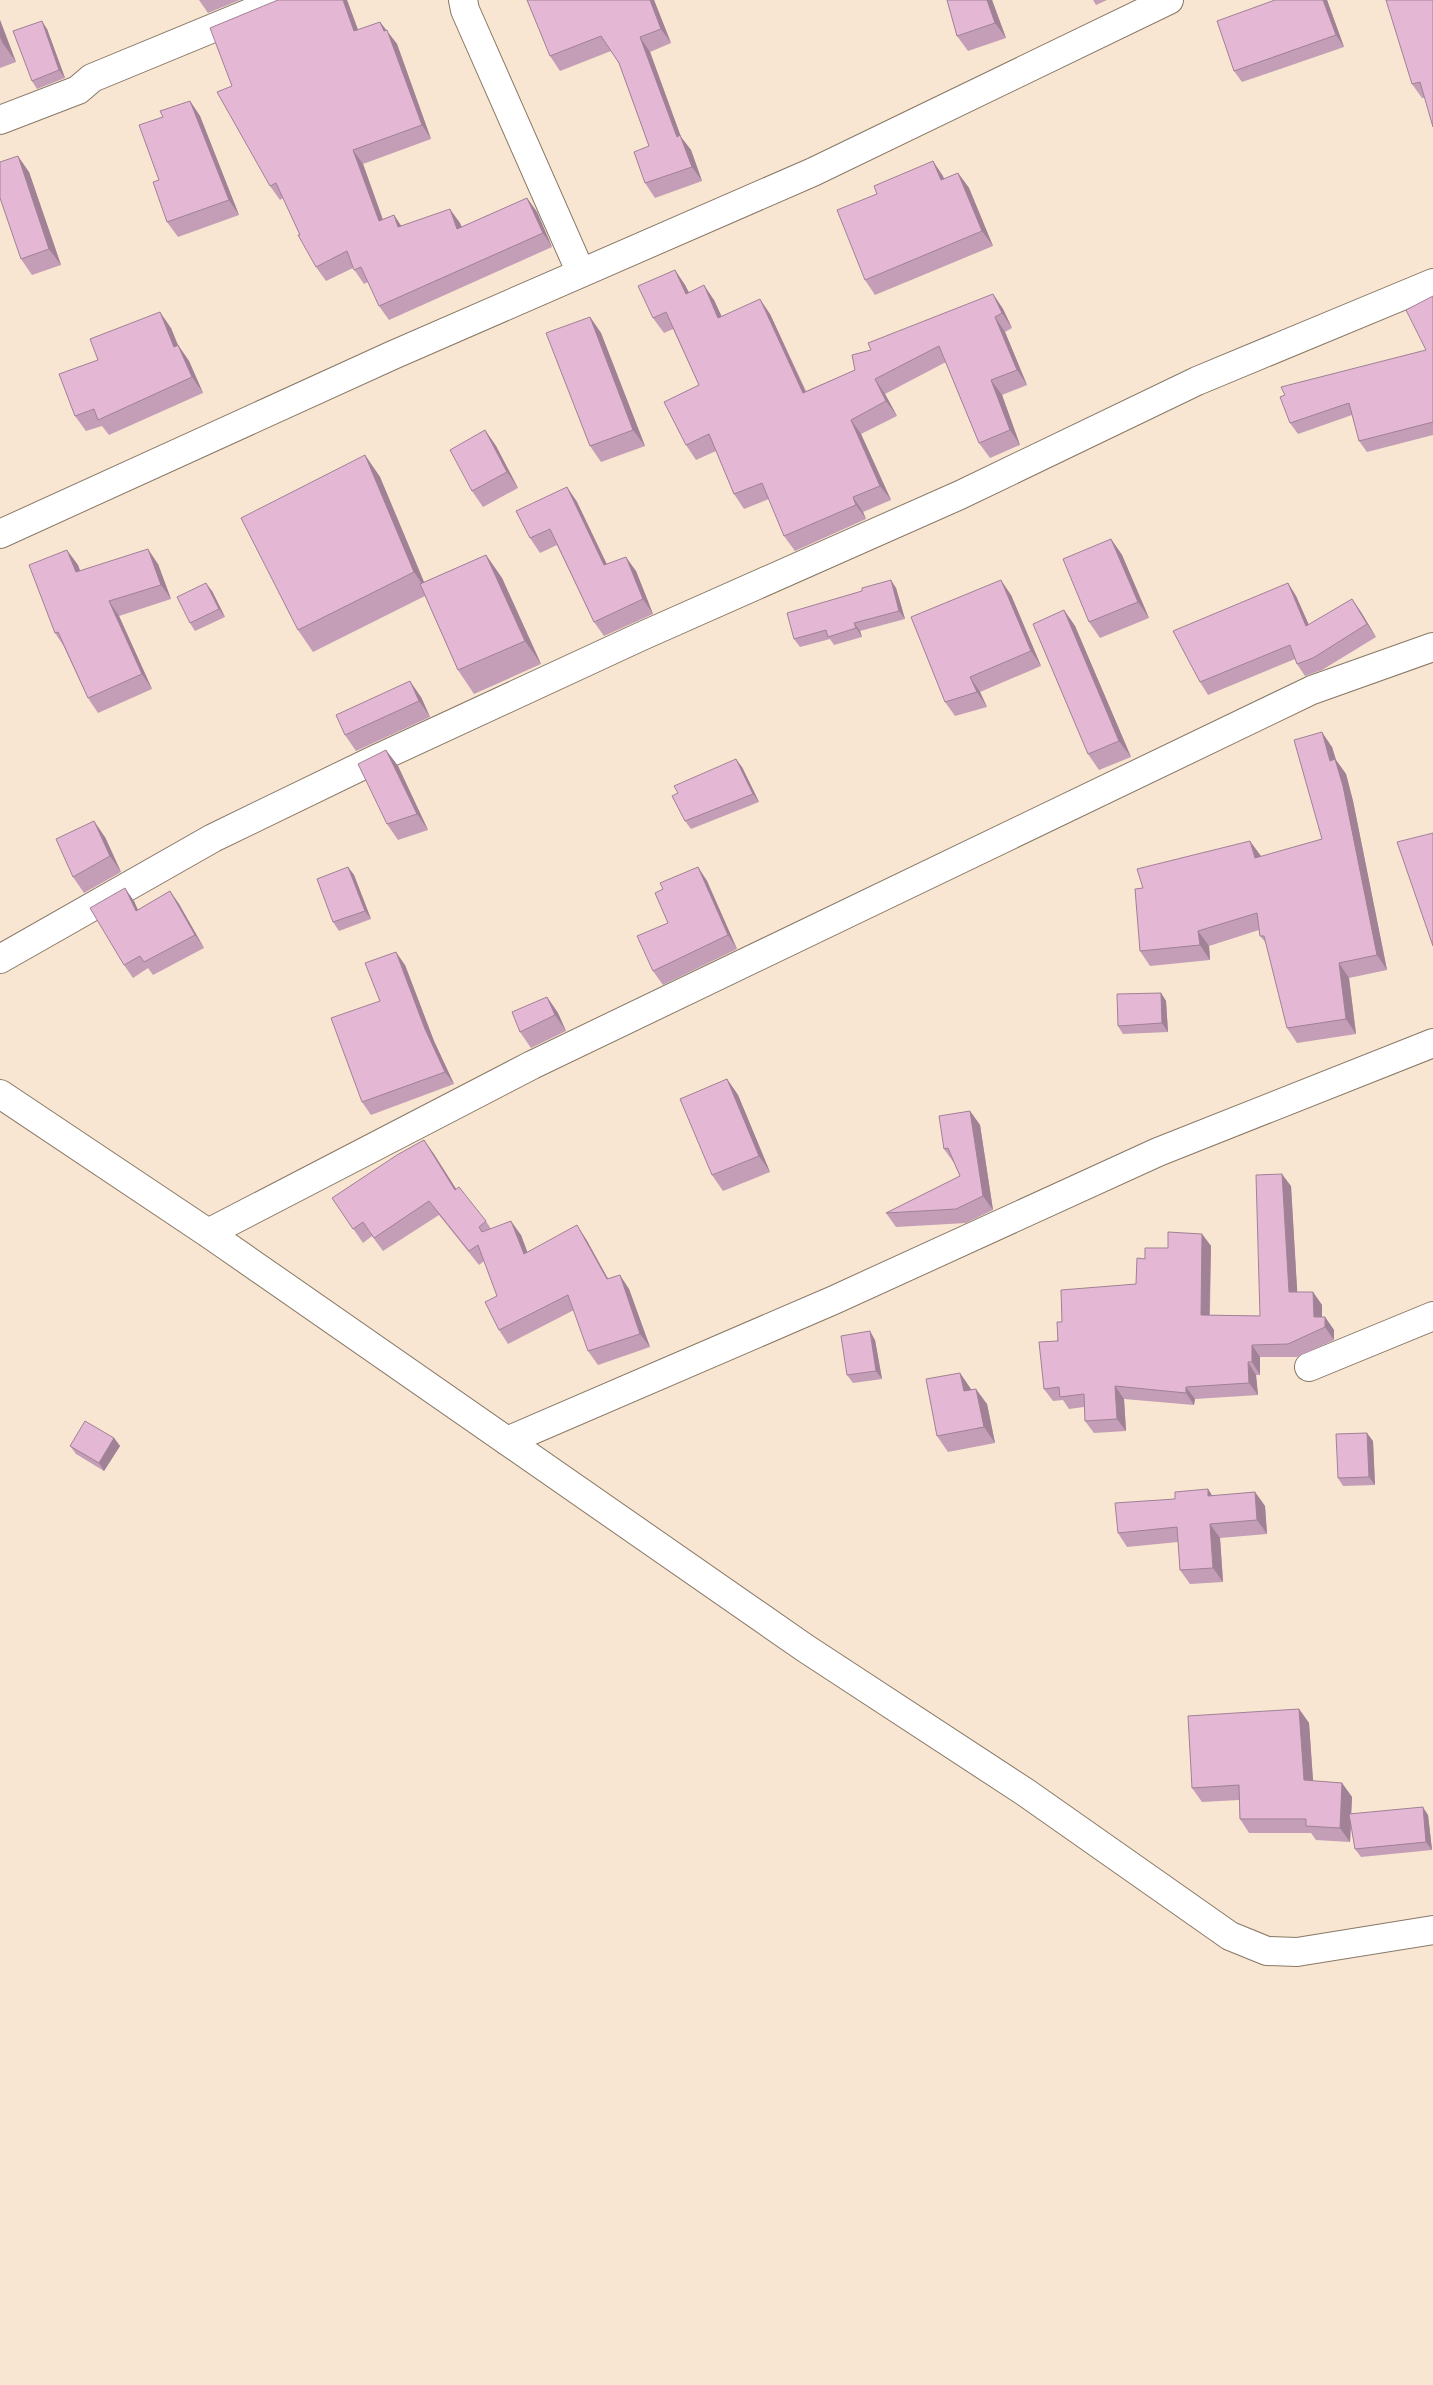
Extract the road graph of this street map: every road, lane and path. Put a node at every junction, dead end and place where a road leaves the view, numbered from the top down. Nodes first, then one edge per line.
1 (281, 0) edge
2 (463, 0) edge
3 (1170, 0) edge
4 (0, 120) edge
5 (581, 273) junction
6 (1433, 283) edge
7 (0, 534) edge
8 (1433, 646) edge
9 (0, 959) edge
10 (1433, 1042) edge
11 (0, 1094) edge
12 (208, 1233) junction
13 (1433, 1316) edge
14 (1309, 1367) dead end
15 (507, 1441) junction
16 (1433, 1930) edge

1 - 4 street
2 - 5 street
3 - 5 street
5 - 7 street
6 - 9 street
8 - 12 street
10 - 15 street
11 - 12 street
12 - 15 street
13 - 14 street
15 - 16 street

